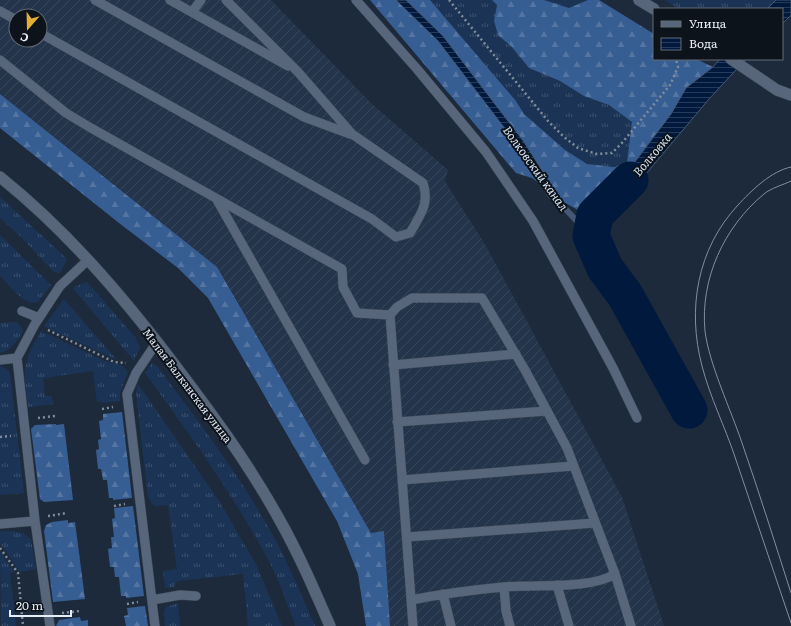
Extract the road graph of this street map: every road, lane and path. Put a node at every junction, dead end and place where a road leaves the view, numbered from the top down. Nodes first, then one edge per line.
1 (95, 0) edge
2 (170, 0) edge
3 (201, 0) edge
4 (226, 0) edge
5 (356, 0) edge
6 (449, 0) edge
7 (639, 0) edge
8 (653, 8) edge
9 (192, 12) junction
10 (48, 38) edge
11 (0, 60) edge
12 (676, 60) edge
13 (732, 60) edge
14 (298, 72) junction
15 (791, 95) edge
16 (352, 134) junction
17 (0, 177) edge
18 (217, 200) junction
19 (88, 260) junction
20 (22, 311) dead end
21 (390, 315) junction
22 (38, 318) junction
23 (43, 328) dead end
24 (157, 342) junction
25 (516, 354) junction
26 (17, 358) junction
27 (0, 360) edge
28 (127, 363) dead end
29 (393, 365) junction
30 (547, 411) junction
31 (638, 418) dead end
32 (397, 422) junction
33 (365, 460) dead end
34 (573, 466) junction
35 (402, 480) junction
36 (35, 521) junction
37 (596, 523) junction
38 (0, 524) edge
39 (407, 537) junction
40 (0, 548) edge
41 (615, 574) junction
42 (557, 585) junction
43 (504, 587) junction
44 (443, 594) junction
45 (196, 596) dead end
46 (152, 600) junction
47 (411, 600) junction
48 (23, 626) edge
49 (50, 626) edge
50 (155, 626) edge
51 (330, 626) edge
52 (412, 626) edge
53 (451, 626) edge
54 (510, 626) edge
55 (569, 626) edge
56 (631, 626) edge

1 - 16 lane
2 - 9 lane
3 - 9 lane
4 - 14 lane
5 - 31 lane
6 - 12 path
7 - 8 street
9 - 14 lane
10 - 16 lane
11 - 18 lane
13 - 15 street
14 - 16 lane
17 - 19 street, Малая Балканская улица
18 - 21 lane
18 - 33 lane
19 - 22 lane
19 - 24 street, Малая Балканская улица
20 - 22 lane
21 - 25 lane
21 - 29 lane
22 - 26 lane
23 - 28 path
24 - 46 lane
24 - 51 street, Малая Балканская улица
25 - 29 lane
25 - 30 lane
26 - 27 lane
26 - 36 lane
29 - 32 lane
30 - 32 lane
30 - 34 lane
32 - 35 lane
34 - 35 lane
34 - 37 lane
35 - 39 lane
36 - 38 lane
36 - 49 lane
37 - 39 lane
37 - 41 lane
39 - 47 lane
40 - 48 path
41 - 42 lane
41 - 56 lane
42 - 43 lane
42 - 55 lane
43 - 44 lane
43 - 54 lane
44 - 47 lane
44 - 53 lane
45 - 46 lane
46 - 50 lane
47 - 52 lane

